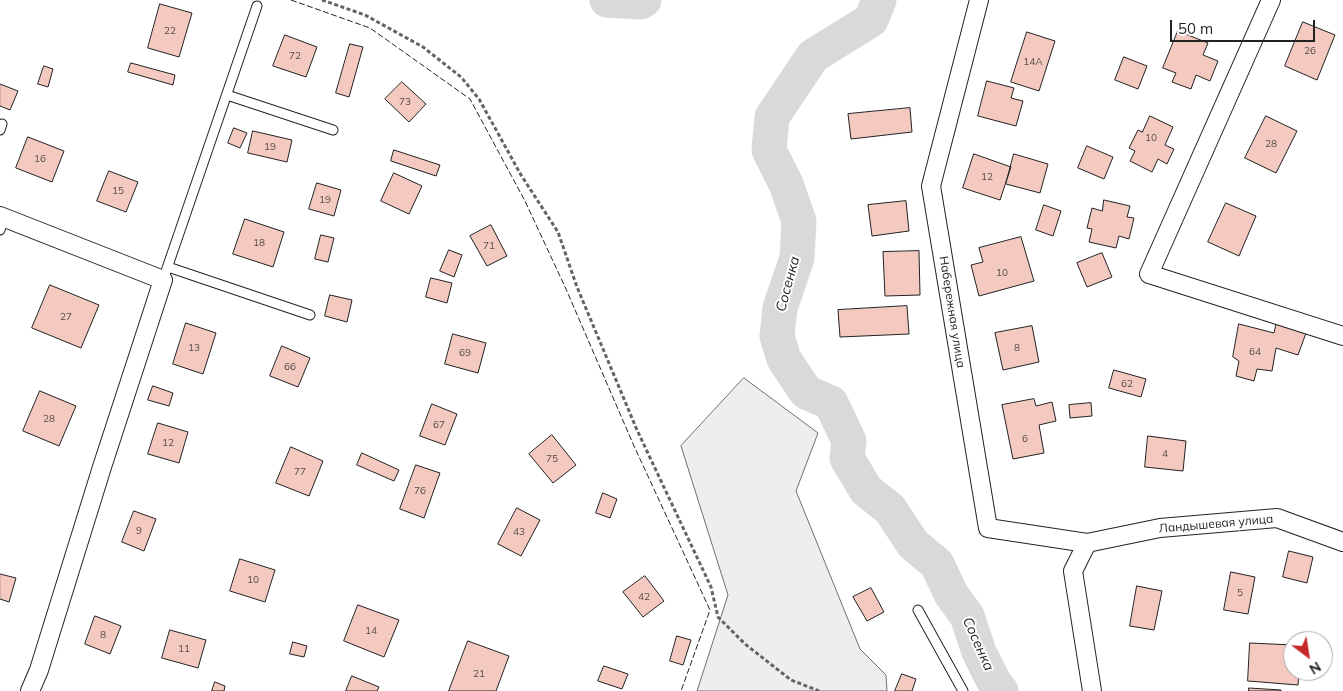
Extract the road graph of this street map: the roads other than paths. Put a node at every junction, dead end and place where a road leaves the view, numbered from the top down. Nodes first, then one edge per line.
1 (979, 0) edge
2 (1271, 0) edge
3 (257, 6) dead end
4 (226, 95) junction
5 (333, 130) dead end
6 (1, 221) edge
7 (165, 274) junction
8 (310, 315) dead end
9 (1343, 336) edge
10 (1343, 542) edge
11 (1087, 543) junction
12 (918, 610) dead end
13 (30, 691) edge
14 (963, 691) edge
15 (1092, 691) edge

1 - 11 street, Набережная улица
2 - 9 street
3 - 4 lane
4 - 5 lane
4 - 7 lane
6 - 7 street
7 - 8 lane
7 - 13 street
10 - 11 street, Ландышевая улица
11 - 15 street
12 - 14 lane

